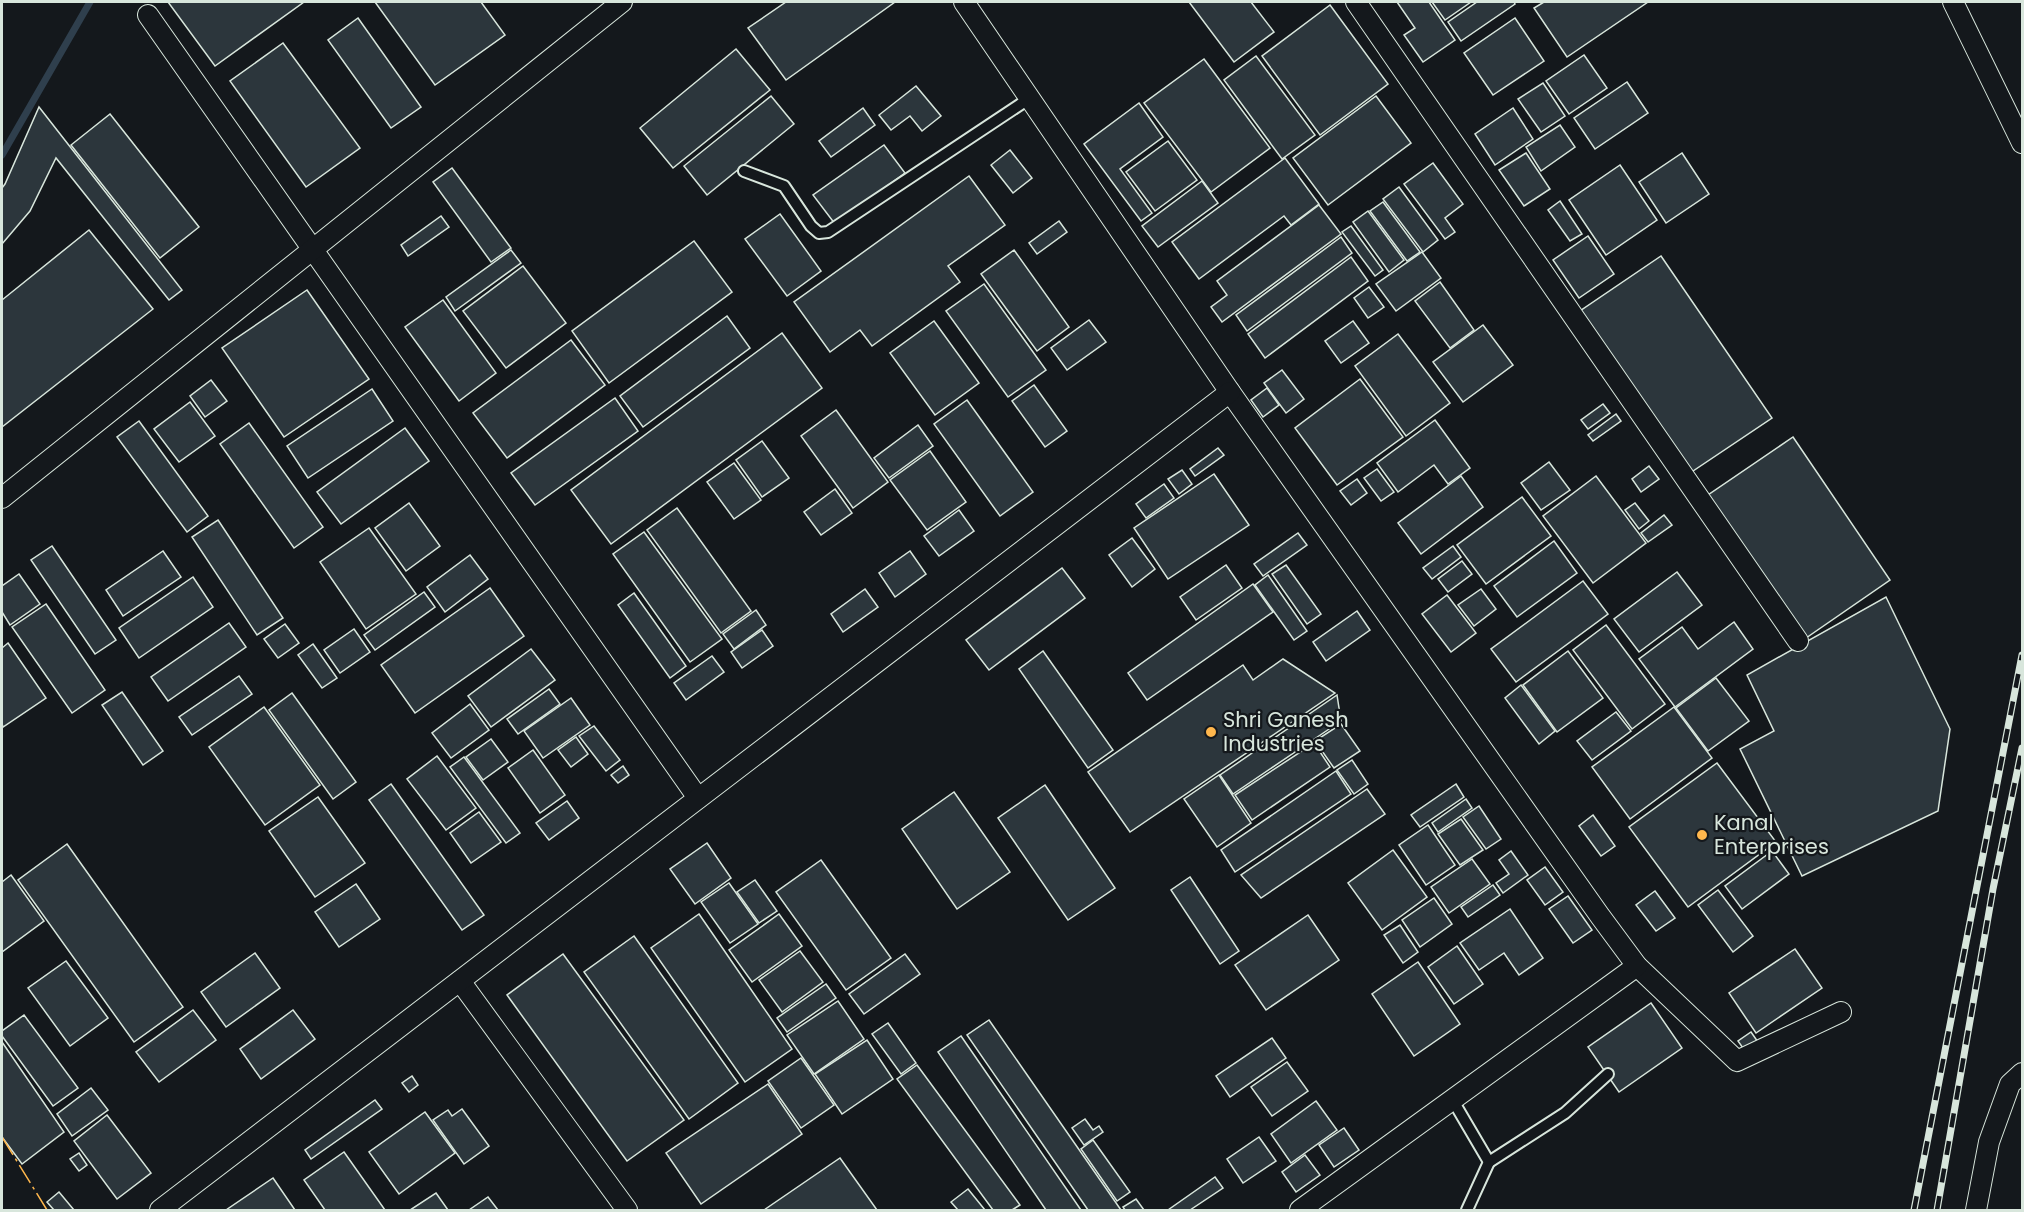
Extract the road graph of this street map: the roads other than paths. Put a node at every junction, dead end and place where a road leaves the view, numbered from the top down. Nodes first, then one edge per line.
1 (622, 2) edge
2 (964, 2) edge
3 (1356, 2) edge
4 (1953, 2) edge
5 (148, 15) dead end
6 (1030, 98) junction
7 (2022, 143) edge
8 (744, 171) dead end
9 (313, 250) junction
10 (1230, 392) junction
11 (2, 498) edge
12 (1798, 641) dead end
13 (698, 798) junction
14 (1637, 966) junction
15 (460, 981) junction
16 (1841, 1012) dead end
17 (2022, 1073) edge
18 (1608, 1074) dead end
19 (1452, 1099) junction
20 (1489, 1162) junction
21 (160, 1210) edge
22 (627, 1210) edge
23 (1300, 1210) edge
24 (1467, 1210) edge
25 (1976, 1210) edge

1 - 9 street
2 - 6 street
3 - 12 street
4 - 7 street
5 - 9 street
6 - 8 lane
6 - 10 street
9 - 11 street
9 - 13 street
10 - 13 street
10 - 14 street
13 - 15 street
14 - 16 street
14 - 19 street
15 - 21 street
15 - 22 street
17 - 25 street
18 - 20 lane
19 - 20 lane
19 - 23 street
20 - 24 lane

